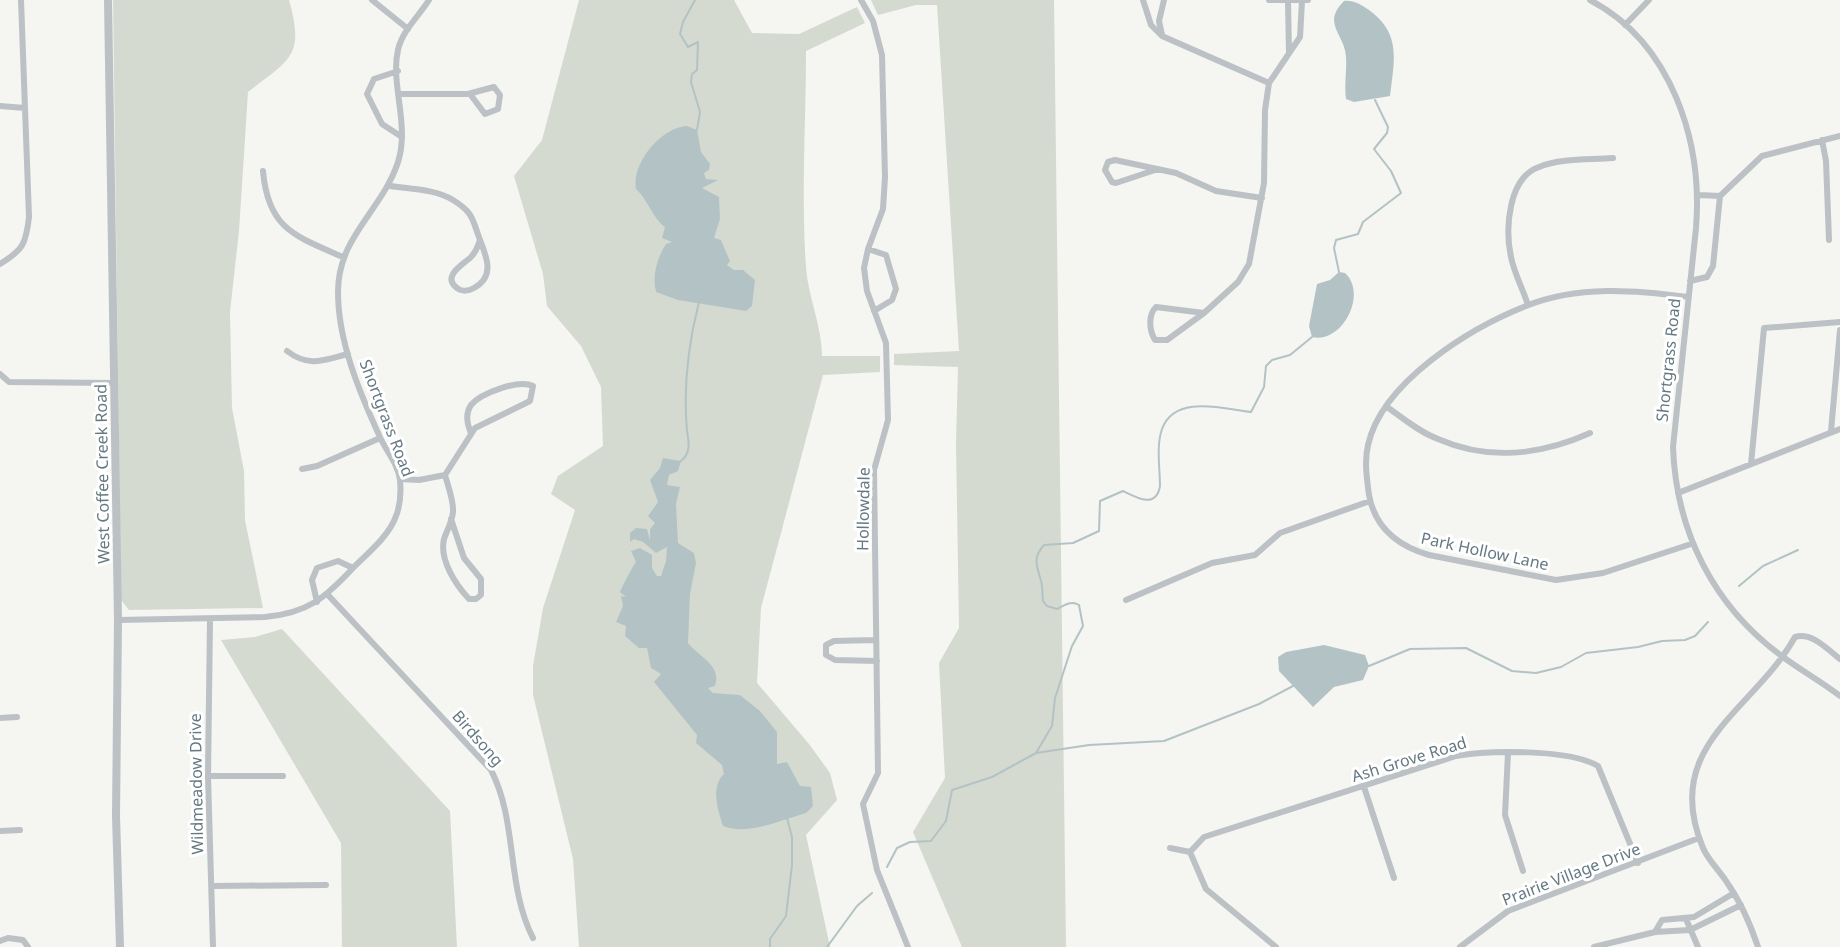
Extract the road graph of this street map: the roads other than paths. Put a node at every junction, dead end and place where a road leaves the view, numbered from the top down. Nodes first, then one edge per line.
1 (21, 0) edge
2 (108, 0) edge
3 (372, 0) edge
4 (429, 0) edge
5 (861, 0) edge
6 (1143, 0) edge
7 (1164, 0) edge
8 (1269, 0) edge
9 (1305, 0) edge
10 (1590, 0) edge
11 (1649, 0) edge
12 (1288, 1) edge
13 (1625, 25) junction
14 (408, 29) junction
15 (1162, 36) junction
16 (1289, 53) junction
17 (398, 70) junction
18 (1269, 83) junction
19 (399, 94) junction
20 (470, 94) junction
21 (0, 106) edge
22 (25, 108) junction
23 (1840, 136) edge
24 (402, 137) junction
25 (1822, 140) junction
26 (1613, 158) dead end
27 (1158, 169) junction
28 (263, 171) dead end
29 (390, 186) junction
30 (1699, 195) junction
31 (1720, 196) junction
32 (1262, 198) junction
33 (480, 240) junction
34 (1829, 240) dead end
35 (868, 249) junction
36 (343, 257) junction
37 (0, 264) edge
38 (1690, 281) junction
39 (1688, 297) junction
40 (1528, 305) junction
41 (874, 311) junction
42 (1204, 312) junction
43 (1840, 322) edge
44 (1840, 330) edge
45 (288, 351) dead end
46 (348, 354) junction
47 (0, 374) edge
48 (114, 383) junction
49 (1387, 407) junction
50 (1840, 429) edge
51 (1831, 431) junction
52 (471, 433) junction
53 (1590, 433) dead end
54 (380, 438) junction
55 (1751, 464) junction
56 (302, 469) dead end
57 (445, 475) junction
58 (400, 479) junction
59 (1678, 493) junction
60 (1370, 501) junction
61 (452, 519) junction
62 (1691, 544) junction
63 (353, 568) junction
64 (328, 595) junction
65 (1126, 600) dead end
66 (316, 602) junction
67 (118, 620) junction
68 (210, 620) junction
69 (876, 640) junction
70 (1783, 657) junction
71 (1840, 659) edge
72 (877, 661) junction
73 (1840, 696) edge
74 (17, 717) dead end
75 (0, 718) edge
76 (1508, 753) junction
77 (208, 776) junction
78 (283, 776) dead end
79 (1364, 787) junction
80 (20, 830) dead end
81 (0, 831) edge
82 (1699, 838) junction
83 (1170, 848) dead end
84 (1190, 852) junction
85 (1638, 863) junction
86 (1523, 871) dead end
87 (1394, 878) dead end
88 (326, 885) dead end
89 (212, 886) junction
90 (1734, 893) junction
91 (1741, 904) junction
92 (1702, 912) junction
93 (1686, 919) junction
94 (1708, 922) junction
95 (1690, 930) junction
96 (1655, 932) junction
97 (533, 938) dead end
98 (0, 941) edge
99 (28, 947) edge
100 (120, 947) edge
101 (213, 947) edge
102 (908, 947) edge
103 (1276, 947) edge
104 (1460, 947) edge
105 (1594, 947) edge
106 (1698, 947) edge
107 (1758, 947) edge

1 - 22 street
2 - 48 street, West Coffee Creek Road
3 - 14 street
4 - 14 street, Shortgrass Road
5 - 35 street, Hollowdale
6 - 15 street
7 - 15 street
8 - 12 street
9 - 12 street
9 - 16 street
10 - 13 street, Shortgrass Road
11 - 13 street
12 - 16 street
13 - 30 street, Shortgrass Road
14 - 17 street, Shortgrass Road
15 - 18 street
16 - 18 street
17 - 19 street, Shortgrass Road
17 - 24 street
18 - 32 street
19 - 20 street
19 - 24 street, Shortgrass Road
20 - 20 street
21 - 22 street
22 - 37 street
23 - 25 street
24 - 29 street, Shortgrass Road
25 - 31 street
25 - 34 street
26 - 40 street
27 - 27 street
27 - 32 street
28 - 36 street
29 - 33 street
29 - 36 street, Shortgrass Road
30 - 31 street
30 - 38 street, Shortgrass Road
31 - 38 street
32 - 42 street
33 - 33 street
35 - 41 street, Hollowdale
35 - 41 street
36 - 46 street, Shortgrass Road
38 - 39 street, Shortgrass Road
39 - 40 street, Park Hollow Lane
39 - 59 street, Shortgrass Road
40 - 49 street, Park Hollow Lane
41 - 69 street, Hollowdale
42 - 42 street
43 - 55 street
44 - 51 street
45 - 46 street
46 - 54 street, Shortgrass Road
47 - 48 street
48 - 67 street, West Coffee Creek Road
49 - 53 street
49 - 60 street, Park Hollow Lane
50 - 51 street
51 - 55 street
52 - 52 street
52 - 57 street
54 - 56 street
54 - 58 street, Shortgrass Road
55 - 59 street
57 - 58 street
57 - 61 street
58 - 63 street, Shortgrass Road
59 - 62 street, Shortgrass Road
60 - 62 street, Park Hollow Lane
60 - 65 street
61 - 61 street
62 - 70 street, Shortgrass Road
63 - 64 street, Shortgrass Road
63 - 66 street
64 - 66 street, Shortgrass Road
64 - 97 street, Birdsong
66 - 68 street, Shortgrass Road
67 - 68 street, Shortgrass Road
67 - 100 street, West Coffee Creek Road
68 - 77 street, Wildmeadow Drive
69 - 72 street, Hollowdale
69 - 72 street
70 - 71 street
70 - 73 street, Shortgrass Road
70 - 82 street
72 - 102 street, Hollowdale
74 - 75 street
76 - 79 street, Ash Grove Road
76 - 85 street, Ash Grove Road
76 - 86 street
77 - 78 street
77 - 89 street, Wildmeadow Drive
79 - 84 street, Ash Grove Road
79 - 87 street
80 - 81 street
82 - 85 street, Prairie Village Drive
82 - 90 street
83 - 84 street
84 - 103 street
85 - 104 street, Prairie Village Drive
88 - 89 street
89 - 101 street, Wildmeadow Drive
90 - 91 street
90 - 92 street
91 - 94 street
91 - 107 street
92 - 93 street
92 - 94 street
93 - 95 street
93 - 96 street
94 - 95 street
95 - 96 street
95 - 106 street
96 - 105 street
98 - 99 street

